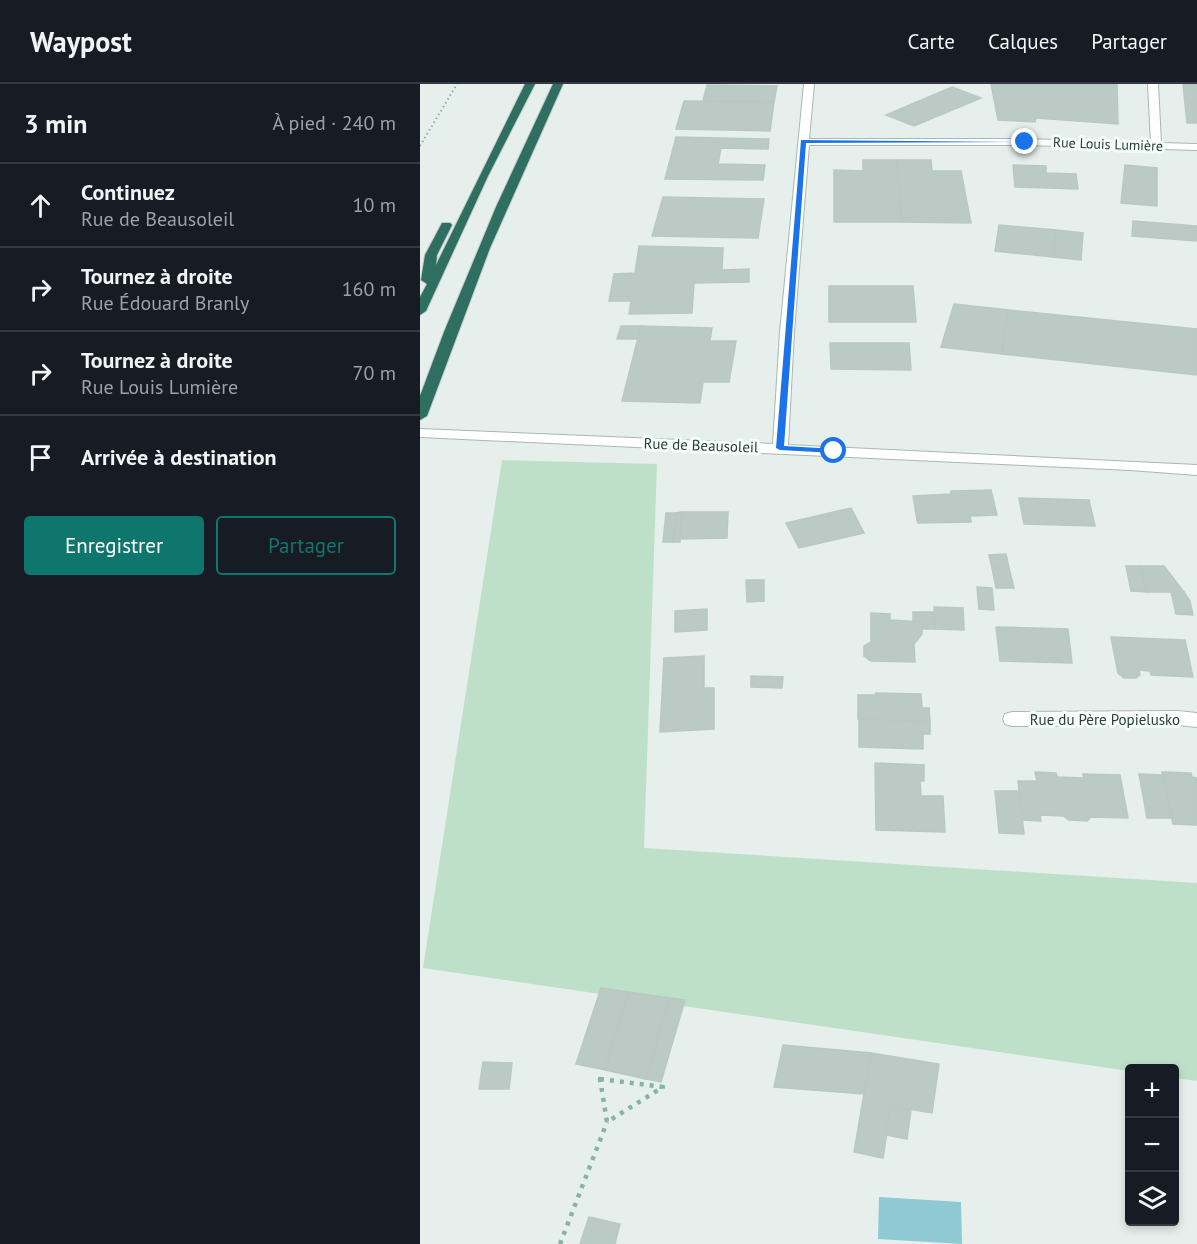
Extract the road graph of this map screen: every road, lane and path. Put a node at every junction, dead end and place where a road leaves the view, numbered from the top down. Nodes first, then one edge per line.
1 (457, 84) edge
2 (518, 84) edge
3 (530, 84) edge
4 (558, 84) edge
5 (809, 84) edge
6 (1153, 84) edge
7 (803, 142) junction
8 (420, 146) edge
9 (1156, 146) junction
10 (1197, 147) edge
11 (425, 298) junction
12 (420, 311) edge
13 (420, 416) edge
14 (420, 433) edge
15 (780, 448) junction
16 (1197, 470) edge
17 (1012, 719) dead end
18 (1197, 720) edge
19 (607, 1122) junction
20 (560, 1244) edge

1 - 8 path
2 - 11 highway
3 - 11 highway
4 - 13 highway
5 - 7 street
6 - 9 street
7 - 9 street, Rue Louis Lumière
7 - 15 street
9 - 10 street, Rue Louis Lumière
11 - 12 highway
14 - 15 street, Rue de Beausoleil
15 - 16 street, Rue de Beausoleil
17 - 18 street, Rue du Père Popielusko
19 - 19 path
19 - 20 path

